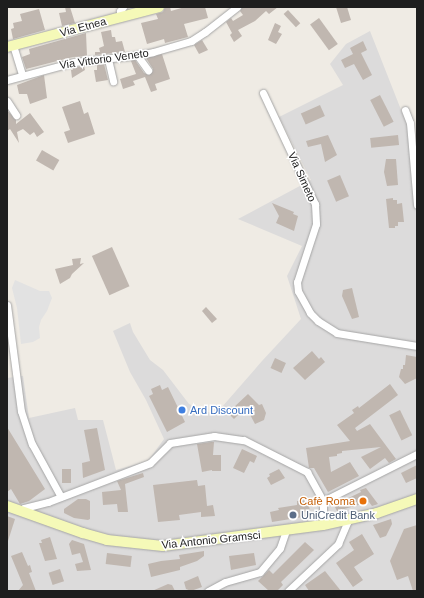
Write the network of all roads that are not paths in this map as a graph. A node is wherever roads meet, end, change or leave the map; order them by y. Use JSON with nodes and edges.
{"nodes":[{"id":1,"x":158,"y":7,"type":"edge"},
{"id":2,"x":237,"y":7,"type":"edge"},
{"id":3,"x":122,"y":12,"type":"edge"},
{"id":4,"x":10,"y":46,"type":"edge"},
{"id":5,"x":137,"y":55,"type":"junction"},
{"id":6,"x":108,"y":58,"type":"junction"},
{"id":7,"x":148,"y":70,"type":"dead end"},
{"id":8,"x":22,"y":74,"type":"junction"},
{"id":9,"x":7,"y":80,"type":"edge"},
{"id":10,"x":113,"y":80,"type":"dead end"},
{"id":11,"x":263,"y":93,"type":"dead end"},
{"id":12,"x":7,"y":101,"type":"edge"},
{"id":13,"x":405,"y":110,"type":"dead end"},
{"id":14,"x":16,"y":115,"type":"dead end"},
{"id":15,"x":417,"y":205,"type":"edge"},
{"id":16,"x":7,"y":305,"type":"edge"},
{"id":17,"x":417,"y":346,"type":"edge"},
{"id":18,"x":417,"y":454,"type":"edge"},
{"id":19,"x":61,"y":496,"type":"junction"},
{"id":20,"x":417,"y":499,"type":"edge"},
{"id":21,"x":323,"y":501,"type":"junction"},
{"id":22,"x":7,"y":506,"type":"edge"},
{"id":23,"x":22,"y":511,"type":"junction"},
{"id":24,"x":348,"y":520,"type":"junction"},
{"id":25,"x":323,"y":525,"type":"junction"},
{"id":26,"x":286,"y":531,"type":"junction"},
{"id":27,"x":208,"y":591,"type":"edge"},
{"id":28,"x":288,"y":591,"type":"edge"}],
"edges":[{"from":1,"to":3,"type":"main road","name":"Via Etnea"},
{"from":2,"to":5,"type":"street","name":"Via Vittorio Veneto"},
{"from":3,"to":4,"type":"main road","name":"Via Etnea"},
{"from":4,"to":8,"type":"street"},
{"from":5,"to":6,"type":"street","name":"Via Vittorio Veneto"},
{"from":5,"to":7,"type":"street"},
{"from":6,"to":8,"type":"street","name":"Via Vittorio Veneto"},
{"from":6,"to":10,"type":"street"},
{"from":8,"to":9,"type":"street","name":"Via Vittorio Veneto"},
{"from":11,"to":17,"type":"street","name":"Via Simeto"},
{"from":12,"to":14,"type":"street"},
{"from":13,"to":15,"type":"street"},
{"from":16,"to":19,"type":"street"},
{"from":18,"to":21,"type":"street"},
{"from":19,"to":21,"type":"street"},
{"from":19,"to":23,"type":"street"},
{"from":20,"to":24,"type":"main road","name":"Via Antonio Gramsci"},
{"from":21,"to":25,"type":"street"},
{"from":22,"to":23,"type":"main road","name":"Via Antonio Gramsci"},
{"from":23,"to":26,"type":"main road","name":"Via Antonio Gramsci"},
{"from":24,"to":25,"type":"main road","name":"Via Antonio Gramsci"},
{"from":24,"to":28,"type":"street"},
{"from":25,"to":26,"type":"main road","name":"Via Antonio Gramsci"},
{"from":26,"to":27,"type":"street"}]}
